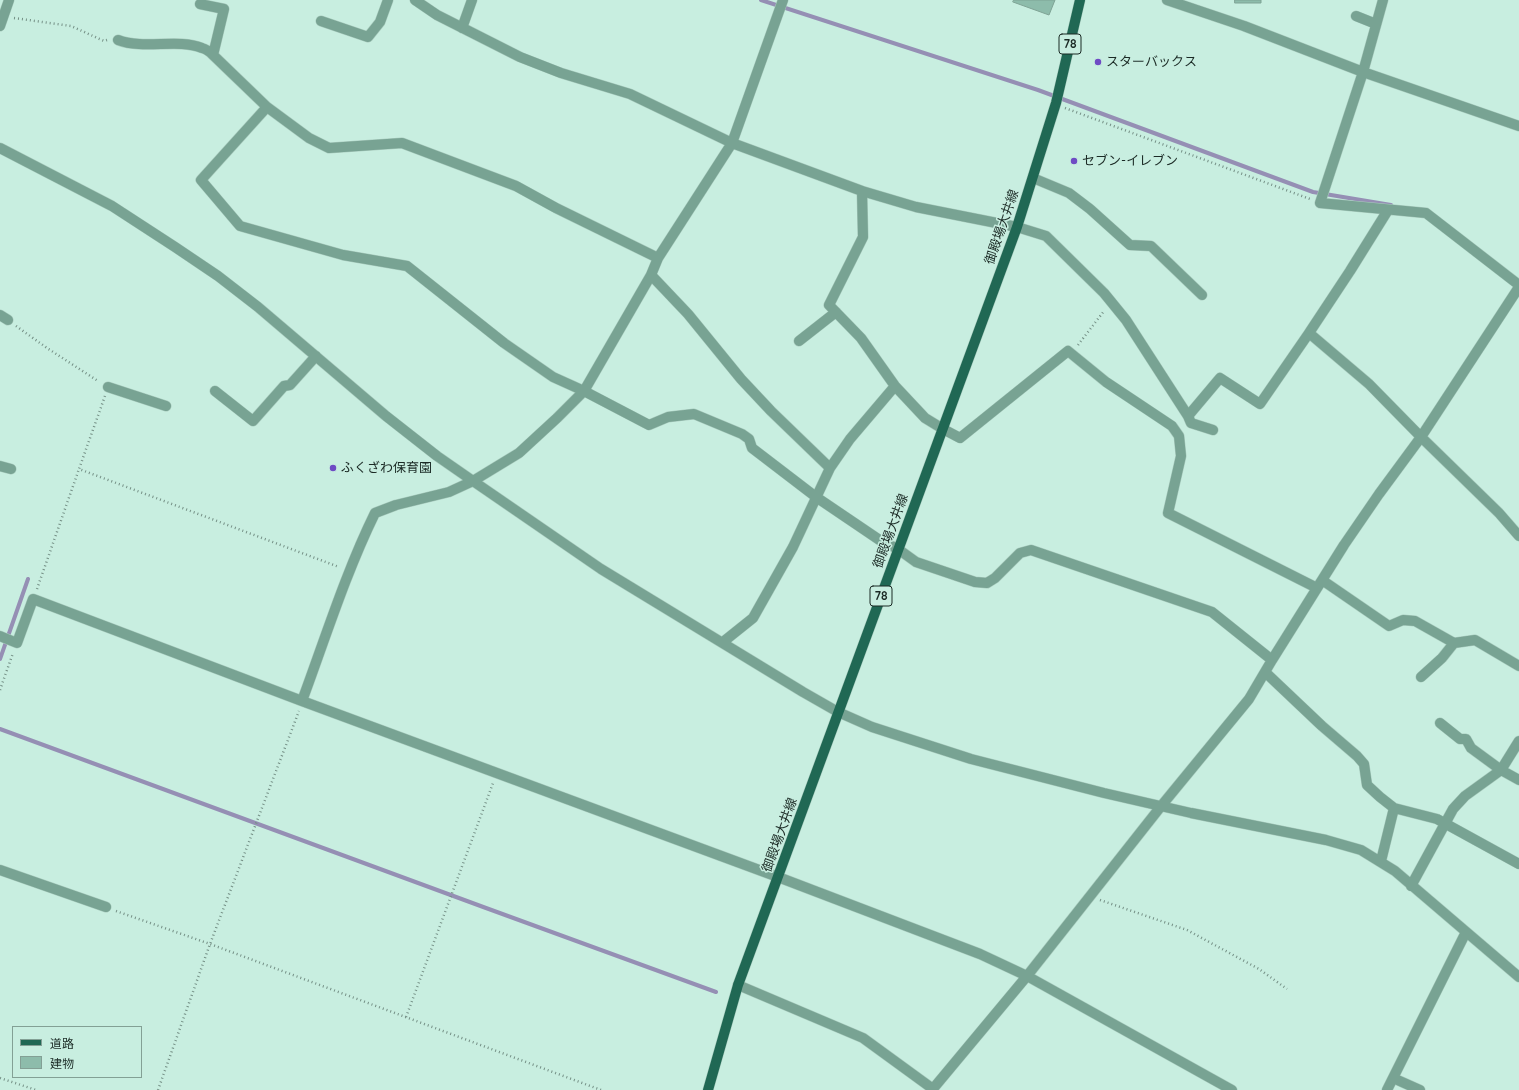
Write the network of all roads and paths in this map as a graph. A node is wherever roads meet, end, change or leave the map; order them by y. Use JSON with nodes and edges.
{"nodes":[{"id":1,"x":9,"y":0,"type":"edge"},
{"id":2,"x":388,"y":0,"type":"edge"},
{"id":3,"x":415,"y":0,"type":"edge"},
{"id":4,"x":472,"y":0,"type":"edge"},
{"id":5,"x":783,"y":0,"type":"edge"},
{"id":6,"x":1080,"y":0,"type":"edge"},
{"id":7,"x":1167,"y":0,"type":"edge"},
{"id":8,"x":1383,"y":0,"type":"edge"},
{"id":9,"x":200,"y":4,"type":"dead end"},
{"id":10,"x":4,"y":16,"type":"junction"},
{"id":11,"x":1356,"y":16,"type":"dead end"},
{"id":12,"x":321,"y":21,"type":"dead end"},
{"id":13,"x":1376,"y":24,"type":"junction"},
{"id":14,"x":0,"y":26,"type":"edge"},
{"id":15,"x":462,"y":28,"type":"junction"},
{"id":16,"x":118,"y":40,"type":"joint"},
{"id":17,"x":213,"y":55,"type":"junction"},
{"id":18,"x":1364,"y":72,"type":"junction"},
{"id":19,"x":1056,"y":103,"type":"junction"},
{"id":20,"x":267,"y":107,"type":"junction"},
{"id":21,"x":1519,"y":126,"type":"edge"},
{"id":22,"x":732,"y":142,"type":"junction"},
{"id":23,"x":0,"y":148,"type":"edge"},
{"id":24,"x":1033,"y":178,"type":"junction"},
{"id":25,"x":862,"y":191,"type":"junction"},
{"id":26,"x":1320,"y":203,"type":"junction"},
{"id":27,"x":1388,"y":210,"type":"junction"},
{"id":28,"x":1017,"y":227,"type":"junction"},
{"id":29,"x":658,"y":258,"type":"junction"},
{"id":30,"x":651,"y":275,"type":"junction"},
{"id":31,"x":1519,"y":286,"type":"edge"},
{"id":32,"x":1202,"y":295,"type":"dead end"},
{"id":33,"x":1111,"y":302,"type":"junction"},
{"id":34,"x":836,"y":312,"type":"junction"},
{"id":35,"x":4,"y":317,"type":"edge"},
{"id":36,"x":1309,"y":333,"type":"junction"},
{"id":37,"x":799,"y":341,"type":"dead end"},
{"id":38,"x":1072,"y":354,"type":"junction"},
{"id":39,"x":316,"y":356,"type":"junction"},
{"id":40,"x":895,"y":386,"type":"junction"},
{"id":41,"x":108,"y":387,"type":"junction"},
{"id":42,"x":215,"y":391,"type":"dead end"},
{"id":43,"x":584,"y":391,"type":"junction"},
{"id":44,"x":166,"y":406,"type":"dead end"},
{"id":45,"x":1190,"y":419,"type":"junction"},
{"id":46,"x":943,"y":429,"type":"junction"},
{"id":47,"x":1214,"y":430,"type":"dead end"},
{"id":48,"x":1179,"y":436,"type":"junction"},
{"id":49,"x":1421,"y":437,"type":"junction"},
{"id":50,"x":0,"y":466,"type":"edge"},
{"id":51,"x":830,"y":468,"type":"junction"},
{"id":52,"x":11,"y":469,"type":"dead end"},
{"id":53,"x":79,"y":469,"type":"junction"},
{"id":54,"x":473,"y":482,"type":"junction"},
{"id":55,"x":816,"y":497,"type":"junction"},
{"id":56,"x":1519,"y":536,"type":"edge"},
{"id":57,"x":898,"y":549,"type":"junction"},
{"id":58,"x":350,"y":571,"type":"junction"},
{"id":59,"x":1320,"y":584,"type":"junction"},
{"id":60,"x":33,"y":599,"type":"junction"},
{"id":61,"x":0,"y":636,"type":"edge"},
{"id":62,"x":723,"y":642,"type":"junction"},
{"id":63,"x":17,"y":643,"type":"junction"},
{"id":64,"x":1454,"y":643,"type":"junction"},
{"id":65,"x":1272,"y":660,"type":"junction"},
{"id":66,"x":1519,"y":666,"type":"edge"},
{"id":67,"x":1265,"y":672,"type":"junction"},
{"id":68,"x":1421,"y":677,"type":"dead end"},
{"id":69,"x":0,"y":690,"type":"edge"},
{"id":70,"x":302,"y":702,"type":"junction"},
{"id":71,"x":838,"y":712,"type":"junction"},
{"id":72,"x":1440,"y":723,"type":"dead end"},
{"id":73,"x":1519,"y":741,"type":"edge"},
{"id":74,"x":1501,"y":770,"type":"junction"},
{"id":75,"x":496,"y":773,"type":"junction"},
{"id":76,"x":1519,"y":780,"type":"edge"},
{"id":77,"x":1162,"y":805,"type":"junction"},
{"id":78,"x":1394,"y":808,"type":"junction"},
{"id":79,"x":1446,"y":823,"type":"junction"},
{"id":80,"x":1381,"y":862,"type":"junction"},
{"id":81,"x":1519,"y":864,"type":"edge"},
{"id":82,"x":0,"y":870,"type":"edge"},
{"id":83,"x":778,"y":877,"type":"junction"},
{"id":84,"x":1411,"y":886,"type":"junction"},
{"id":85,"x":1090,"y":897,"type":"junction"},
{"id":86,"x":106,"y":907,"type":"joint"},
{"id":87,"x":1466,"y":932,"type":"junction"},
{"id":88,"x":210,"y":944,"type":"junction"},
{"id":89,"x":1027,"y":976,"type":"junction"},
{"id":90,"x":1519,"y":977,"type":"edge"},
{"id":91,"x":738,"y":985,"type":"junction"},
{"id":92,"x":1287,"y":989,"type":"dead end"},
{"id":93,"x":406,"y":1017,"type":"junction"},
{"id":94,"x":0,"y":1078,"type":"edge"},
{"id":95,"x":1393,"y":1078,"type":"junction"},
{"id":96,"x":933,"y":1089,"type":"edge"},
{"id":97,"x":36,"y":1090,"type":"edge"},
{"id":98,"x":158,"y":1090,"type":"edge"},
{"id":99,"x":601,"y":1090,"type":"edge"},
{"id":100,"x":708,"y":1090,"type":"edge"},
{"id":101,"x":1232,"y":1090,"type":"edge"},
{"id":102,"x":1386,"y":1090,"type":"edge"},
{"id":103,"x":1420,"y":1090,"type":"edge"}],
"edges":[{"from":1,"to":10,"type":"street"},
{"from":2,"to":12,"type":"street"},
{"from":3,"to":15,"type":"street"},
{"from":4,"to":15,"type":"street"},
{"from":5,"to":22,"type":"street"},
{"from":6,"to":19,"type":"main road","name":"御殿場大井線","number":"78"},
{"from":7,"to":18,"type":"street"},
{"from":8,"to":13,"type":"street"},
{"from":9,"to":17,"type":"street"},
{"from":10,"to":14,"type":"street"},
{"from":10,"to":16,"type":"path"},
{"from":11,"to":13,"type":"street"},
{"from":13,"to":18,"type":"street"},
{"from":15,"to":22,"type":"street"},
{"from":16,"to":17,"type":"street"},
{"from":17,"to":20,"type":"street"},
{"from":18,"to":21,"type":"street"},
{"from":18,"to":26,"type":"street"},
{"from":19,"to":24,"type":"main road","name":"御殿場大井線","number":"78"},
{"from":19,"to":26,"type":"path"},
{"from":20,"to":29,"type":"street"},
{"from":20,"to":43,"type":"street"},
{"from":22,"to":25,"type":"street"},
{"from":22,"to":29,"type":"street"},
{"from":23,"to":39,"type":"street"},
{"from":24,"to":28,"type":"main road","name":"御殿場大井線","number":"78"},
{"from":24,"to":32,"type":"street"},
{"from":25,"to":28,"type":"street"},
{"from":25,"to":34,"type":"street"},
{"from":26,"to":27,"type":"street"},
{"from":27,"to":31,"type":"street"},
{"from":27,"to":36,"type":"street"},
{"from":28,"to":33,"type":"street"},
{"from":28,"to":46,"type":"main road","name":"御殿場大井線","number":"78"},
{"from":29,"to":30,"type":"street"},
{"from":30,"to":43,"type":"street"},
{"from":30,"to":51,"type":"street"},
{"from":31,"to":49,"type":"street"},
{"from":33,"to":38,"type":"path"},
{"from":33,"to":45,"type":"street"},
{"from":34,"to":37,"type":"street"},
{"from":34,"to":40,"type":"street"},
{"from":35,"to":41,"type":"path"},
{"from":36,"to":45,"type":"street"},
{"from":36,"to":49,"type":"street"},
{"from":38,"to":46,"type":"street"},
{"from":38,"to":48,"type":"street"},
{"from":39,"to":42,"type":"street"},
{"from":39,"to":54,"type":"street"},
{"from":40,"to":46,"type":"street"},
{"from":40,"to":51,"type":"street"},
{"from":41,"to":44,"type":"street"},
{"from":41,"to":53,"type":"path"},
{"from":43,"to":54,"type":"street"},
{"from":43,"to":55,"type":"street"},
{"from":45,"to":47,"type":"street"},
{"from":45,"to":48,"type":"street"},
{"from":46,"to":57,"type":"main road","name":"御殿場大井線","number":"78"},
{"from":48,"to":59,"type":"street"},
{"from":49,"to":56,"type":"street"},
{"from":49,"to":59,"type":"street"},
{"from":50,"to":52,"type":"street"},
{"from":51,"to":55,"type":"street"},
{"from":53,"to":58,"type":"path"},
{"from":53,"to":60,"type":"path"},
{"from":54,"to":58,"type":"street"},
{"from":54,"to":62,"type":"street"},
{"from":55,"to":57,"type":"street"},
{"from":55,"to":62,"type":"street"},
{"from":57,"to":65,"type":"street"},
{"from":57,"to":71,"type":"main road","name":"御殿場大井線","number":"78"},
{"from":58,"to":70,"type":"street"},
{"from":59,"to":64,"type":"street"},
{"from":59,"to":65,"type":"street"},
{"from":60,"to":63,"type":"street"},
{"from":60,"to":70,"type":"street"},
{"from":61,"to":63,"type":"street"},
{"from":62,"to":71,"type":"street"},
{"from":63,"to":69,"type":"path"},
{"from":64,"to":66,"type":"street"},
{"from":64,"to":68,"type":"street"},
{"from":65,"to":67,"type":"street"},
{"from":67,"to":77,"type":"street"},
{"from":67,"to":78,"type":"street"},
{"from":70,"to":75,"type":"street"},
{"from":70,"to":88,"type":"path"},
{"from":71,"to":77,"type":"street"},
{"from":71,"to":83,"type":"main road","name":"御殿場大井線","number":"78"},
{"from":72,"to":74,"type":"street"},
{"from":73,"to":74,"type":"street"},
{"from":74,"to":76,"type":"street"},
{"from":74,"to":79,"type":"street"},
{"from":75,"to":83,"type":"street"},
{"from":75,"to":93,"type":"path"},
{"from":77,"to":80,"type":"street"},
{"from":77,"to":85,"type":"street"},
{"from":78,"to":79,"type":"street"},
{"from":78,"to":80,"type":"street"},
{"from":79,"to":81,"type":"street"},
{"from":79,"to":84,"type":"street"},
{"from":80,"to":84,"type":"street"},
{"from":82,"to":86,"type":"street"},
{"from":83,"to":89,"type":"street"},
{"from":83,"to":91,"type":"main road","name":"御殿場大井線","number":"78"},
{"from":84,"to":87,"type":"street"},
{"from":85,"to":89,"type":"street"},
{"from":85,"to":92,"type":"path"},
{"from":86,"to":88,"type":"path"},
{"from":87,"to":90,"type":"street"},
{"from":87,"to":95,"type":"street"},
{"from":88,"to":93,"type":"path"},
{"from":88,"to":98,"type":"path"},
{"from":89,"to":96,"type":"street"},
{"from":89,"to":101,"type":"street"},
{"from":91,"to":96,"type":"street"},
{"from":91,"to":100,"type":"main road","name":"御殿場大井線","number":"78"},
{"from":93,"to":99,"type":"path"},
{"from":94,"to":97,"type":"path"},
{"from":95,"to":102,"type":"street"},
{"from":95,"to":103,"type":"street"}]}
